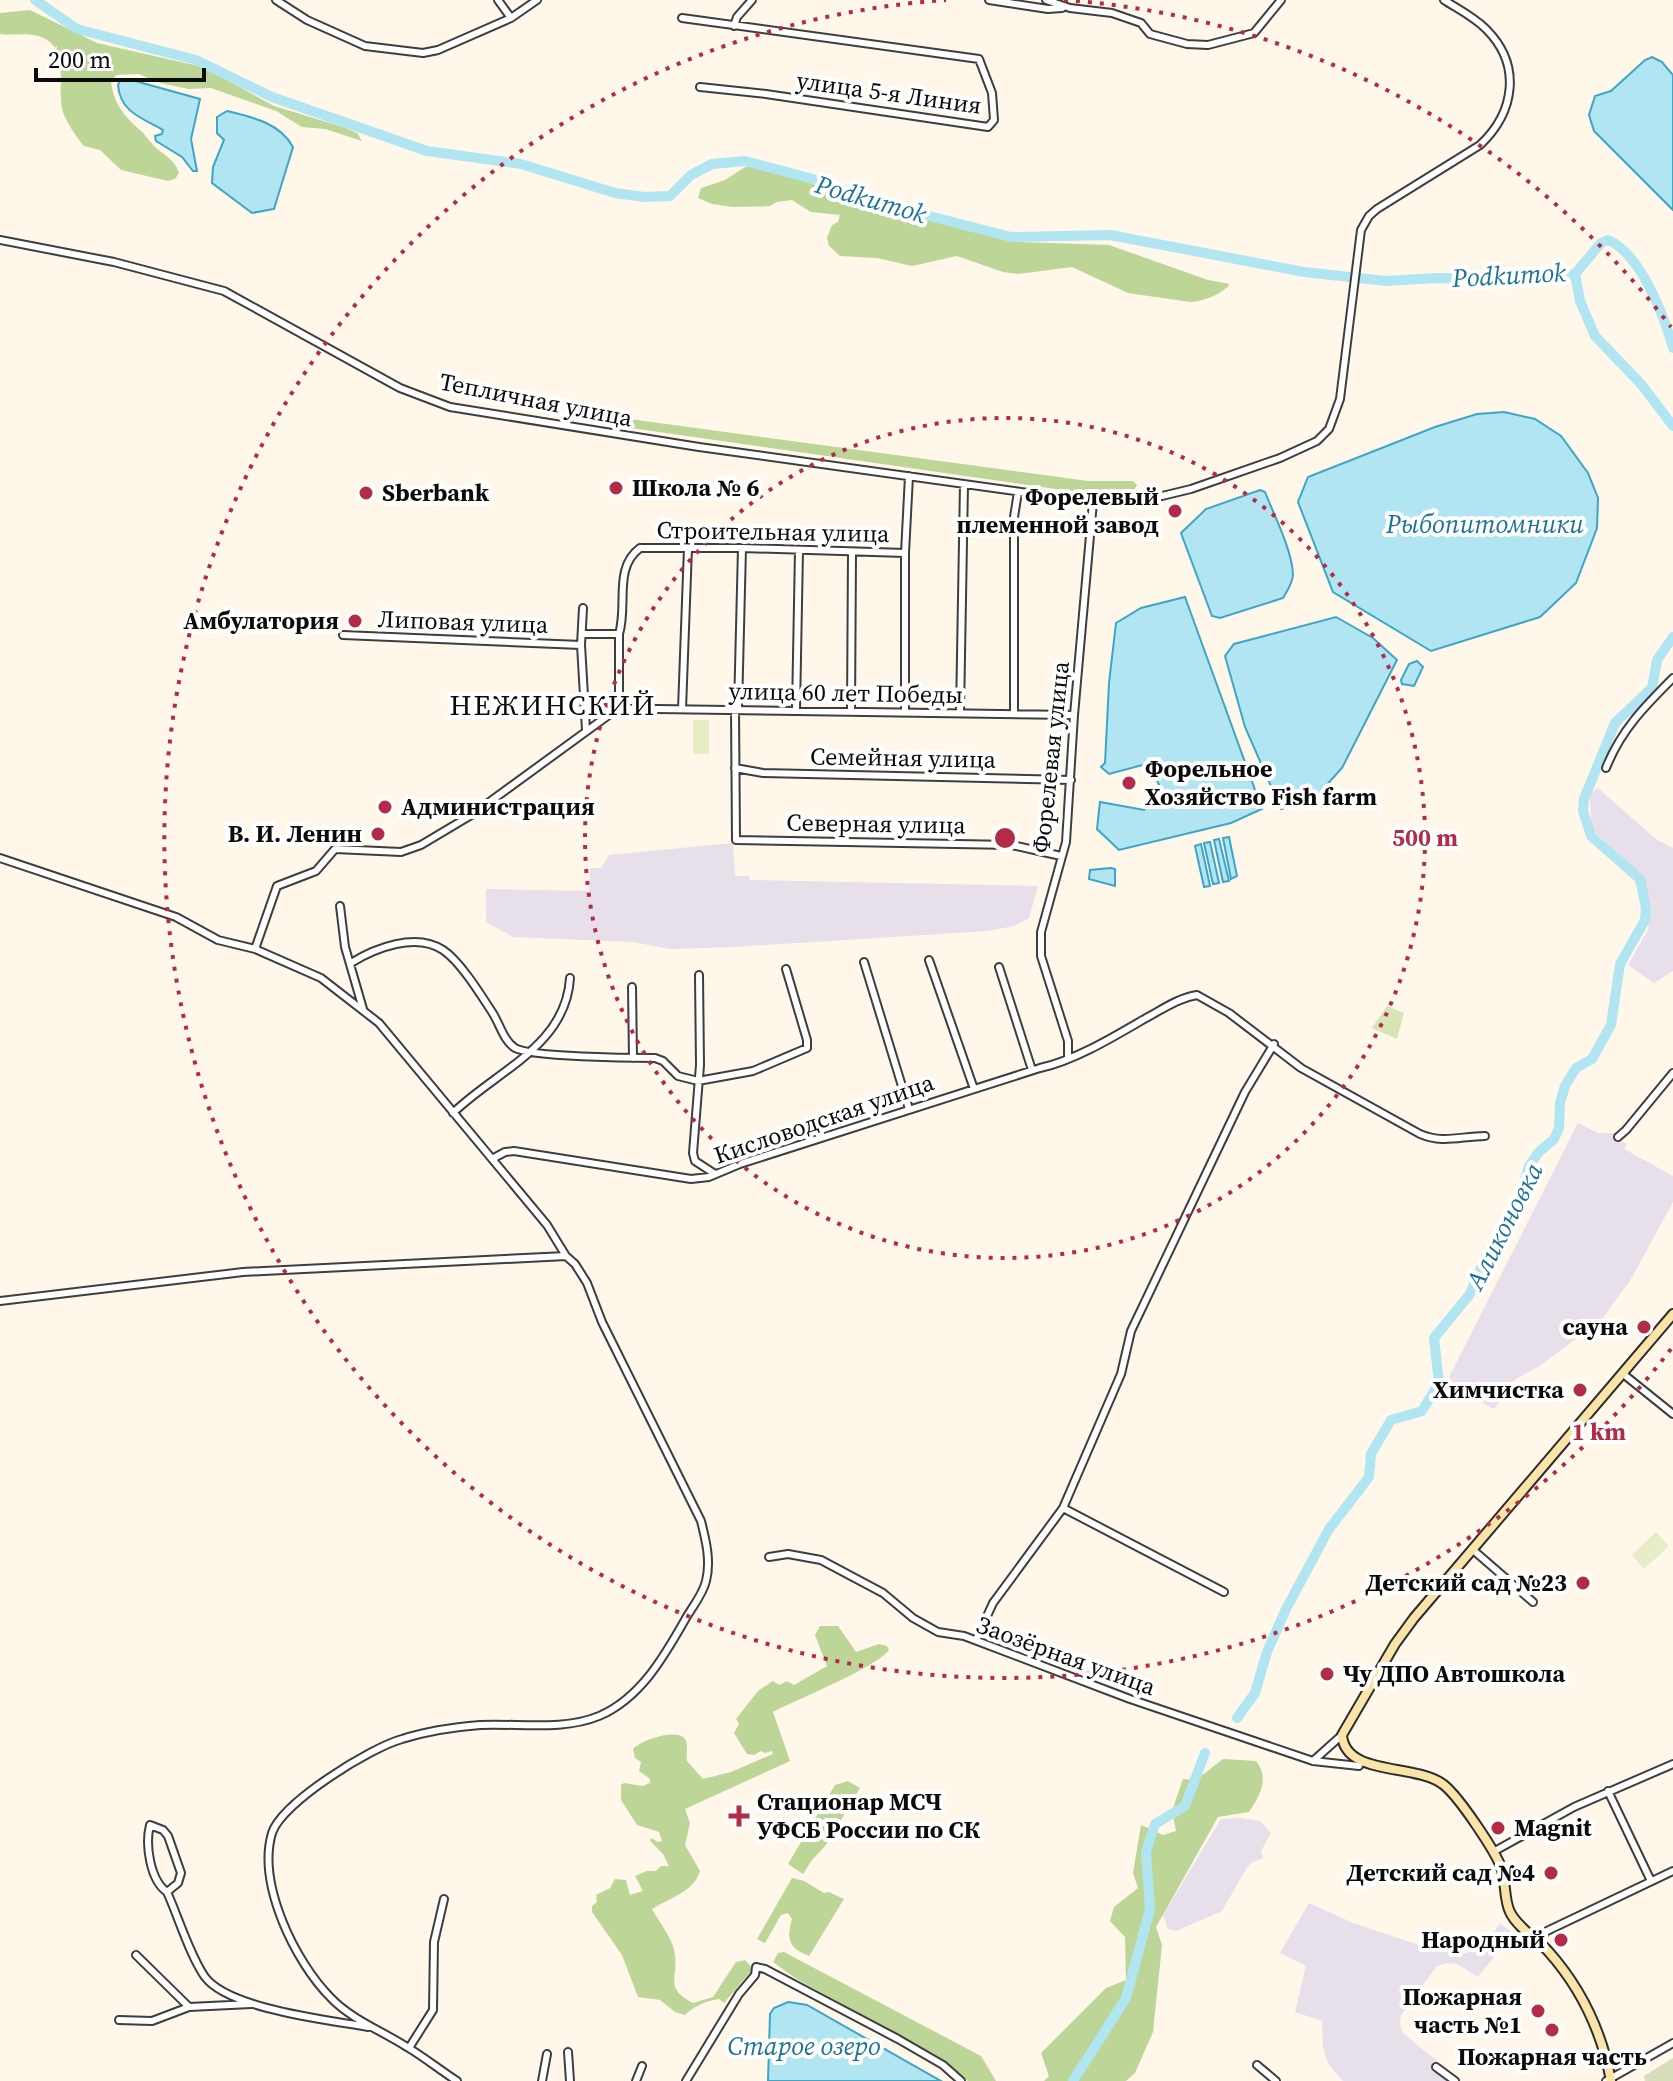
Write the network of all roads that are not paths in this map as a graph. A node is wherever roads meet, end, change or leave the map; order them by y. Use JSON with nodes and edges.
{"nodes":[{"id":1,"x":276,"y":0,"type":"edge"},
{"id":2,"x":498,"y":0,"type":"edge"},
{"id":3,"x":537,"y":0,"type":"edge"},
{"id":4,"x":752,"y":0,"type":"edge"},
{"id":5,"x":989,"y":0,"type":"edge"},
{"id":6,"x":1281,"y":0,"type":"edge"},
{"id":7,"x":1444,"y":0,"type":"edge"},
{"id":8,"x":1050,"y":1,"type":"edge"},
{"id":9,"x":1070,"y":8,"type":"junction"},
{"id":10,"x":511,"y":18,"type":"junction"},
{"id":11,"x":682,"y":18,"type":"dead end"},
{"id":12,"x":734,"y":26,"type":"junction"},
{"id":13,"x":700,"y":87,"type":"dead end"},
{"id":14,"x":0,"y":240,"type":"edge"},
{"id":15,"x":909,"y":476,"type":"junction"},
{"id":16,"x":964,"y":484,"type":"junction"},
{"id":17,"x":1018,"y":492,"type":"junction"},
{"id":18,"x":1093,"y":502,"type":"junction"},
{"id":19,"x":688,"y":548,"type":"junction"},
{"id":20,"x":742,"y":548,"type":"junction"},
{"id":21,"x":799,"y":550,"type":"junction"},
{"id":22,"x":852,"y":552,"type":"junction"},
{"id":23,"x":905,"y":553,"type":"junction"},
{"id":24,"x":583,"y":608,"type":"dead end"},
{"id":25,"x":582,"y":634,"type":"junction"},
{"id":26,"x":619,"y":634,"type":"junction"},
{"id":27,"x":343,"y":635,"type":"dead end"},
{"id":28,"x":581,"y":645,"type":"junction"},
{"id":29,"x":1673,"y":678,"type":"edge"},
{"id":30,"x":586,"y":708,"type":"junction"},
{"id":31,"x":618,"y":709,"type":"junction"},
{"id":32,"x":682,"y":709,"type":"junction"},
{"id":33,"x":736,"y":709,"type":"junction"},
{"id":34,"x":796,"y":710,"type":"junction"},
{"id":35,"x":851,"y":711,"type":"junction"},
{"id":36,"x":905,"y":712,"type":"junction"},
{"id":37,"x":960,"y":713,"type":"junction"},
{"id":38,"x":1014,"y":714,"type":"junction"},
{"id":39,"x":1074,"y":715,"type":"junction"},
{"id":40,"x":586,"y":730,"type":"junction"},
{"id":41,"x":735,"y":768,"type":"junction"},
{"id":42,"x":1606,"y":768,"type":"dead end"},
{"id":43,"x":1071,"y":780,"type":"junction"},
{"id":44,"x":1061,"y":856,"type":"junction"},
{"id":45,"x":0,"y":858,"type":"edge"},
{"id":46,"x":340,"y":906,"type":"dead end"},
{"id":47,"x":255,"y":949,"type":"junction"},
{"id":48,"x":929,"y":960,"type":"dead end"},
{"id":49,"x":864,"y":962,"type":"dead end"},
{"id":50,"x":351,"y":963,"type":"junction"},
{"id":51,"x":999,"y":967,"type":"dead end"},
{"id":52,"x":786,"y":969,"type":"dead end"},
{"id":53,"x":699,"y":975,"type":"dead end"},
{"id":54,"x":570,"y":978,"type":"dead end"},
{"id":55,"x":632,"y":987,"type":"dead end"},
{"id":56,"x":363,"y":1009,"type":"junction"},
{"id":57,"x":1274,"y":1044,"type":"junction"},
{"id":58,"x":530,"y":1052,"type":"junction"},
{"id":59,"x":1068,"y":1057,"type":"junction"},
{"id":60,"x":633,"y":1058,"type":"junction"},
{"id":61,"x":1032,"y":1070,"type":"junction"},
{"id":62,"x":1673,"y":1073,"type":"edge"},
{"id":63,"x":698,"y":1081,"type":"junction"},
{"id":64,"x":974,"y":1089,"type":"junction"},
{"id":65,"x":909,"y":1109,"type":"junction"},
{"id":66,"x":453,"y":1113,"type":"junction"},
{"id":67,"x":1485,"y":1136,"type":"dead end"},
{"id":68,"x":1618,"y":1137,"type":"dead end"},
{"id":69,"x":492,"y":1159,"type":"junction"},
{"id":70,"x":715,"y":1174,"type":"junction"},
{"id":71,"x":566,"y":1256,"type":"junction"},
{"id":72,"x":0,"y":1301,"type":"edge"},
{"id":73,"x":1673,"y":1314,"type":"edge"},
{"id":74,"x":1622,"y":1373,"type":"junction"},
{"id":75,"x":1673,"y":1414,"type":"edge"},
{"id":76,"x":1063,"y":1508,"type":"junction"},
{"id":77,"x":1472,"y":1549,"type":"junction"},
{"id":78,"x":769,"y":1557,"type":"dead end"},
{"id":79,"x":1224,"y":1592,"type":"dead end"},
{"id":80,"x":1533,"y":1602,"type":"dead end"},
{"id":81,"x":976,"y":1640,"type":"junction"},
{"id":82,"x":1342,"y":1735,"type":"junction"},
{"id":83,"x":1313,"y":1761,"type":"junction"},
{"id":84,"x":1361,"y":1761,"type":"junction"},
{"id":85,"x":1673,"y":1764,"type":"edge"},
{"id":86,"x":1608,"y":1791,"type":"junction"},
{"id":87,"x":1493,"y":1852,"type":"junction"},
{"id":88,"x":1673,"y":1871,"type":"edge"},
{"id":89,"x":1651,"y":1881,"type":"junction"},
{"id":90,"x":167,"y":1892,"type":"junction"},
{"id":91,"x":444,"y":1899,"type":"dead end"},
{"id":92,"x":1538,"y":1940,"type":"junction"},
{"id":93,"x":136,"y":1955,"type":"dead end"},
{"id":94,"x":255,"y":2004,"type":"junction"},
{"id":95,"x":189,"y":2007,"type":"junction"},
{"id":96,"x":119,"y":2020,"type":"dead end"},
{"id":97,"x":376,"y":2028,"type":"junction"},
{"id":98,"x":1673,"y":2043,"type":"edge"},
{"id":99,"x":409,"y":2048,"type":"junction"},
{"id":100,"x":568,"y":2052,"type":"dead end"},
{"id":101,"x":547,"y":2054,"type":"dead end"},
{"id":102,"x":1257,"y":2065,"type":"dead end"},
{"id":103,"x":642,"y":2066,"type":"dead end"},
{"id":104,"x":1436,"y":2067,"type":"dead end"},
{"id":105,"x":444,"y":2072,"type":"junction"},
{"id":106,"x":1609,"y":2080,"type":"edge"},
{"id":107,"x":438,"y":2081,"type":"edge"},
{"id":108,"x":457,"y":2081,"type":"edge"},
{"id":109,"x":542,"y":2081,"type":"edge"},
{"id":110,"x":570,"y":2081,"type":"edge"},
{"id":111,"x":636,"y":2081,"type":"edge"},
{"id":112,"x":686,"y":2081,"type":"edge"},
{"id":113,"x":961,"y":2081,"type":"edge"},
{"id":114,"x":1276,"y":2081,"type":"edge"},
{"id":115,"x":1455,"y":2081,"type":"edge"}],
"edges":[{"from":1,"to":10,"type":"street"},
{"from":2,"to":10,"type":"street"},
{"from":3,"to":10,"type":"street"},
{"from":4,"to":12,"type":"street"},
{"from":5,"to":9,"type":"street"},
{"from":6,"to":9,"type":"street"},
{"from":7,"to":18,"type":"street","name":"Тепличная улица"},
{"from":8,"to":9,"type":"street"},
{"from":11,"to":12,"type":"street","name":"улица 5-я Линия"},
{"from":12,"to":13,"type":"street","name":"улица 5-я Линия"},
{"from":14,"to":15,"type":"street","name":"Тепличная улица"},
{"from":15,"to":16,"type":"street","name":"Тепличная улица"},
{"from":15,"to":23,"type":"street"},
{"from":16,"to":17,"type":"street","name":"Тепличная улица"},
{"from":16,"to":37,"type":"street"},
{"from":17,"to":18,"type":"street","name":"Тепличная улица"},
{"from":17,"to":38,"type":"street"},
{"from":18,"to":39,"type":"street","name":"Форелевая улица"},
{"from":19,"to":20,"type":"street","name":"Строительная улица"},
{"from":19,"to":26,"type":"street","name":"Строительная улица"},
{"from":19,"to":32,"type":"street"},
{"from":20,"to":21,"type":"street","name":"Строительная улица"},
{"from":20,"to":33,"type":"street"},
{"from":21,"to":22,"type":"street","name":"Строительная улица"},
{"from":21,"to":34,"type":"street"},
{"from":22,"to":23,"type":"street","name":"Строительная улица"},
{"from":22,"to":35,"type":"street"},
{"from":23,"to":36,"type":"street"},
{"from":24,"to":25,"type":"street"},
{"from":25,"to":26,"type":"street"},
{"from":25,"to":28,"type":"street"},
{"from":26,"to":31,"type":"street"},
{"from":27,"to":28,"type":"street","name":"Липовая улица"},
{"from":28,"to":30,"type":"street"},
{"from":29,"to":42,"type":"street"},
{"from":30,"to":31,"type":"street","name":"улица 60 лет Победы"},
{"from":30,"to":40,"type":"street"},
{"from":31,"to":32,"type":"street","name":"улица 60 лет Победы"},
{"from":31,"to":40,"type":"street"},
{"from":32,"to":33,"type":"street","name":"улица 60 лет Победы"},
{"from":33,"to":34,"type":"street","name":"улица 60 лет Победы"},
{"from":33,"to":41,"type":"street"},
{"from":34,"to":35,"type":"street","name":"улица 60 лет Победы"},
{"from":35,"to":36,"type":"street","name":"улица 60 лет Победы"},
{"from":36,"to":37,"type":"street","name":"улица 60 лет Победы"},
{"from":37,"to":38,"type":"street","name":"улица 60 лет Победы"},
{"from":38,"to":39,"type":"street","name":"улица 60 лет Победы"},
{"from":39,"to":43,"type":"street","name":"Форелевая улица"},
{"from":40,"to":47,"type":"street"},
{"from":41,"to":43,"type":"street","name":"Семейная улица"},
{"from":41,"to":44,"type":"street","name":"Северная улица"},
{"from":43,"to":44,"type":"street","name":"Форелевая улица"},
{"from":44,"to":59,"type":"street","name":"Форелевая улица"},
{"from":45,"to":47,"type":"street"},
{"from":46,"to":50,"type":"street"},
{"from":47,"to":56,"type":"street"},
{"from":48,"to":64,"type":"street"},
{"from":49,"to":65,"type":"street"},
{"from":50,"to":56,"type":"street"},
{"from":50,"to":58,"type":"street"},
{"from":51,"to":61,"type":"street"},
{"from":52,"to":63,"type":"street"},
{"from":53,"to":63,"type":"street"},
{"from":54,"to":58,"type":"street"},
{"from":55,"to":60,"type":"street"},
{"from":56,"to":66,"type":"street"},
{"from":57,"to":59,"type":"street","name":"Кисловодская улица"},
{"from":57,"to":67,"type":"street"},
{"from":57,"to":76,"type":"street"},
{"from":58,"to":60,"type":"street"},
{"from":58,"to":66,"type":"street"},
{"from":59,"to":61,"type":"street","name":"Кисловодская улица"},
{"from":60,"to":63,"type":"street"},
{"from":61,"to":64,"type":"street","name":"Кисловодская улица"},
{"from":62,"to":68,"type":"street"},
{"from":63,"to":70,"type":"street"},
{"from":64,"to":65,"type":"street","name":"Кисловодская улица"},
{"from":65,"to":70,"type":"street","name":"Кисловодская улица"},
{"from":66,"to":69,"type":"street"},
{"from":69,"to":70,"type":"street","name":"Кисловодская улица"},
{"from":69,"to":71,"type":"street"},
{"from":71,"to":72,"type":"street"},
{"from":71,"to":97,"type":"street"},
{"from":73,"to":74,"type":"main road"},
{"from":74,"to":75,"type":"street"},
{"from":74,"to":77,"type":"main road"},
{"from":76,"to":79,"type":"street"},
{"from":76,"to":81,"type":"street"},
{"from":77,"to":80,"type":"street"},
{"from":77,"to":82,"type":"main road"},
{"from":78,"to":81,"type":"street","name":"Заозёрная улица"},
{"from":81,"to":83,"type":"street","name":"Заозёрная улица"},
{"from":82,"to":83,"type":"street"},
{"from":82,"to":84,"type":"main road"},
{"from":83,"to":84,"type":"street","name":"Заозёрная улица"},
{"from":84,"to":87,"type":"main road"},
{"from":85,"to":86,"type":"street"},
{"from":86,"to":87,"type":"street"},
{"from":86,"to":89,"type":"street"},
{"from":87,"to":92,"type":"main road"},
{"from":88,"to":89,"type":"street"},
{"from":89,"to":92,"type":"street"},
{"from":90,"to":90,"type":"street"},
{"from":90,"to":94,"type":"street"},
{"from":91,"to":99,"type":"street"},
{"from":92,"to":106,"type":"main road"},
{"from":93,"to":95,"type":"street"},
{"from":94,"to":95,"type":"street"},
{"from":94,"to":97,"type":"street"},
{"from":95,"to":96,"type":"street"},
{"from":97,"to":99,"type":"street"},
{"from":98,"to":106,"type":"street"},
{"from":99,"to":105,"type":"street"},
{"from":100,"to":110,"type":"street"},
{"from":101,"to":109,"type":"street"},
{"from":102,"to":114,"type":"street"},
{"from":103,"to":111,"type":"street"},
{"from":104,"to":115,"type":"street"},
{"from":105,"to":107,"type":"street"},
{"from":105,"to":108,"type":"street"},
{"from":112,"to":113,"type":"street"}]}
